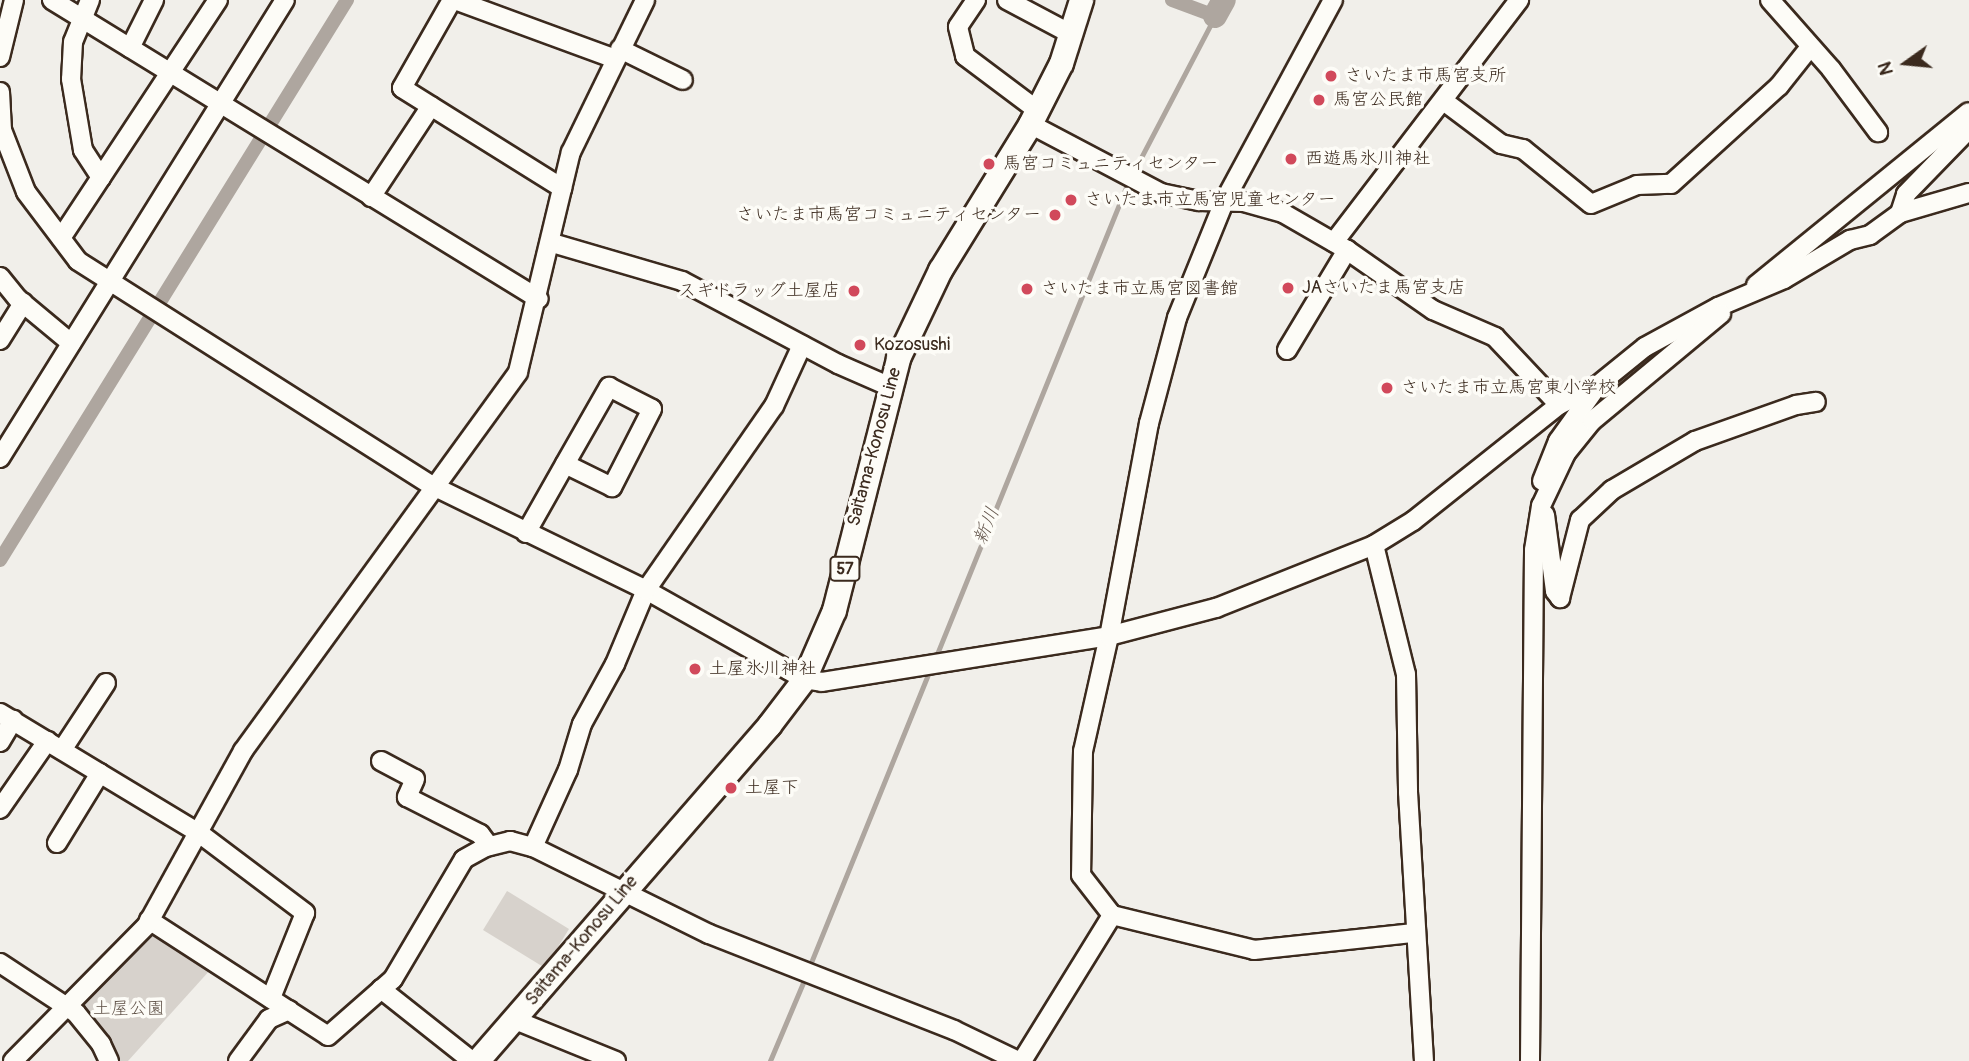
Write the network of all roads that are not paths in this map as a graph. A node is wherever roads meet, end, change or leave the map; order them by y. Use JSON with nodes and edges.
{"nodes":[{"id":1,"x":14,"y":0,"type":"edge"},
{"id":2,"x":52,"y":0,"type":"edge"},
{"id":3,"x":90,"y":0,"type":"edge"},
{"id":4,"x":154,"y":0,"type":"edge"},
{"id":5,"x":218,"y":0,"type":"edge"},
{"id":6,"x":285,"y":0,"type":"edge"},
{"id":7,"x":454,"y":0,"type":"edge"},
{"id":8,"x":645,"y":0,"type":"edge"},
{"id":9,"x":975,"y":0,"type":"edge"},
{"id":10,"x":1007,"y":0,"type":"edge"},
{"id":11,"x":1081,"y":0,"type":"edge"},
{"id":12,"x":1333,"y":0,"type":"edge"},
{"id":13,"x":1519,"y":0,"type":"edge"},
{"id":14,"x":1770,"y":0,"type":"edge"},
{"id":15,"x":82,"y":17,"type":"junction"},
{"id":16,"x":1072,"y":34,"type":"junction"},
{"id":17,"x":1810,"y":47,"type":"junction"},
{"id":18,"x":130,"y":48,"type":"junction"},
{"id":19,"x":618,"y":54,"type":"junction"},
{"id":20,"x":0,"y":57,"type":"edge"},
{"id":21,"x":172,"y":73,"type":"junction"},
{"id":22,"x":683,"y":80,"type":"dead end"},
{"id":23,"x":0,"y":92,"type":"edge"},
{"id":24,"x":1445,"y":102,"type":"junction"},
{"id":25,"x":219,"y":106,"type":"junction"},
{"id":26,"x":431,"y":106,"type":"junction"},
{"id":27,"x":1969,"y":113,"type":"edge"},
{"id":28,"x":1034,"y":117,"type":"junction"},
{"id":29,"x":1969,"y":129,"type":"edge"},
{"id":30,"x":1878,"y":132,"type":"dead end"},
{"id":31,"x":3,"y":139,"type":"edge"},
{"id":32,"x":101,"y":178,"type":"junction"},
{"id":33,"x":562,"y":188,"type":"junction"},
{"id":34,"x":1969,"y":193,"type":"edge"},
{"id":35,"x":371,"y":197,"type":"junction"},
{"id":36,"x":1224,"y":202,"type":"junction"},
{"id":37,"x":1900,"y":213,"type":"junction"},
{"id":38,"x":61,"y":238,"type":"junction"},
{"id":39,"x":552,"y":243,"type":"junction"},
{"id":40,"x":1340,"y":246,"type":"junction"},
{"id":41,"x":0,"y":277,"type":"edge"},
{"id":42,"x":112,"y":284,"type":"junction"},
{"id":43,"x":539,"y":299,"type":"junction"},
{"id":44,"x":1735,"y":302,"type":"junction"},
{"id":45,"x":23,"y":303,"type":"junction"},
{"id":46,"x":0,"y":340,"type":"edge"},
{"id":47,"x":71,"y":343,"type":"junction"},
{"id":48,"x":802,"y":345,"type":"junction"},
{"id":49,"x":1287,"y":350,"type":"dead end"},
{"id":50,"x":1598,"y":384,"type":"junction"},
{"id":51,"x":888,"y":386,"type":"junction"},
{"id":52,"x":1816,"y":402,"type":"dead end"},
{"id":53,"x":1559,"y":405,"type":"junction"},
{"id":54,"x":0,"y":458,"type":"edge"},
{"id":55,"x":565,"y":464,"type":"junction"},
{"id":56,"x":433,"y":486,"type":"junction"},
{"id":57,"x":1541,"y":506,"type":"junction"},
{"id":58,"x":526,"y":533,"type":"junction"},
{"id":59,"x":1374,"y":545,"type":"junction"},
{"id":60,"x":646,"y":590,"type":"junction"},
{"id":61,"x":1109,"y":636,"type":"junction"},
{"id":62,"x":804,"y":679,"type":"junction"},
{"id":63,"x":106,"y":683,"type":"dead end"},
{"id":64,"x":7,"y":717,"type":"edge"},
{"id":65,"x":47,"y":741,"type":"junction"},
{"id":66,"x":0,"y":742,"type":"edge"},
{"id":67,"x":62,"y":750,"type":"junction"},
{"id":68,"x":380,"y":761,"type":"dead end"},
{"id":69,"x":100,"y":773,"type":"junction"},
{"id":70,"x":0,"y":808,"type":"edge"},
{"id":71,"x":199,"y":833,"type":"junction"},
{"id":72,"x":57,"y":843,"type":"dead end"},
{"id":73,"x":489,"y":846,"type":"junction"},
{"id":74,"x":533,"y":847,"type":"junction"},
{"id":75,"x":622,"y":894,"type":"junction"},
{"id":76,"x":1112,"y":915,"type":"junction"},
{"id":77,"x":149,"y":919,"type":"junction"},
{"id":78,"x":1415,"y":933,"type":"junction"},
{"id":79,"x":0,"y":963,"type":"edge"},
{"id":80,"x":381,"y":989,"type":"junction"},
{"id":81,"x":271,"y":998,"type":"junction"},
{"id":82,"x":67,"y":1006,"type":"junction"},
{"id":83,"x":289,"y":1010,"type":"junction"},
{"id":84,"x":515,"y":1020,"type":"junction"},
{"id":85,"x":596,"y":1057,"type":"edge"},
{"id":86,"x":13,"y":1061,"type":"edge"},
{"id":87,"x":109,"y":1061,"type":"edge"},
{"id":88,"x":238,"y":1061,"type":"edge"},
{"id":89,"x":475,"y":1061,"type":"edge"},
{"id":90,"x":616,"y":1061,"type":"edge"},
{"id":91,"x":1020,"y":1061,"type":"edge"},
{"id":92,"x":1424,"y":1061,"type":"edge"},
{"id":93,"x":1530,"y":1061,"type":"edge"}],
"edges":[{"from":1,"to":20,"type":"street"},
{"from":2,"to":15,"type":"street"},
{"from":3,"to":15,"type":"street"},
{"from":4,"to":18,"type":"street"},
{"from":5,"to":21,"type":"street"},
{"from":6,"to":25,"type":"street"},
{"from":7,"to":19,"type":"street"},
{"from":7,"to":26,"type":"street"},
{"from":8,"to":19,"type":"street"},
{"from":9,"to":28,"type":"street"},
{"from":10,"to":16,"type":"street"},
{"from":11,"to":16,"type":"main road","name":"Saitama-Konosu Line","number":"57"},
{"from":12,"to":36,"type":"street"},
{"from":13,"to":24,"type":"street"},
{"from":14,"to":17,"type":"street"},
{"from":15,"to":18,"type":"street"},
{"from":15,"to":32,"type":"street"},
{"from":16,"to":28,"type":"main road","name":"Saitama-Konosu Line","number":"57"},
{"from":17,"to":24,"type":"street"},
{"from":17,"to":30,"type":"street"},
{"from":18,"to":21,"type":"street"},
{"from":19,"to":22,"type":"street"},
{"from":19,"to":33,"type":"street"},
{"from":21,"to":25,"type":"street"},
{"from":21,"to":32,"type":"street"},
{"from":23,"to":31,"type":"street"},
{"from":24,"to":40,"type":"street"},
{"from":25,"to":35,"type":"street"},
{"from":25,"to":42,"type":"street"},
{"from":26,"to":33,"type":"street"},
{"from":26,"to":35,"type":"street"},
{"from":27,"to":44,"type":"street"},
{"from":28,"to":36,"type":"street"},
{"from":28,"to":51,"type":"main road","name":"Saitama-Konosu Line","number":"57"},
{"from":29,"to":37,"type":"street"},
{"from":31,"to":38,"type":"street"},
{"from":32,"to":38,"type":"street"},
{"from":33,"to":39,"type":"street"},
{"from":34,"to":37,"type":"street"},
{"from":35,"to":43,"type":"street"},
{"from":36,"to":40,"type":"street"},
{"from":36,"to":61,"type":"street"},
{"from":37,"to":44,"type":"street"},
{"from":38,"to":42,"type":"street"},
{"from":39,"to":43,"type":"street"},
{"from":39,"to":48,"type":"street"},
{"from":40,"to":49,"type":"street"},
{"from":40,"to":53,"type":"street"},
{"from":41,"to":45,"type":"street"},
{"from":42,"to":47,"type":"street"},
{"from":42,"to":56,"type":"street"},
{"from":43,"to":56,"type":"street"},
{"from":44,"to":50,"type":"street"},
{"from":44,"to":57,"type":"street"},
{"from":45,"to":46,"type":"street"},
{"from":45,"to":47,"type":"street"},
{"from":47,"to":54,"type":"street"},
{"from":48,"to":51,"type":"street"},
{"from":48,"to":60,"type":"street"},
{"from":50,"to":53,"type":"street"},
{"from":50,"to":57,"type":"street"},
{"from":51,"to":62,"type":"main road","name":"Saitama-Konosu Line","number":"57"},
{"from":52,"to":57,"type":"street"},
{"from":53,"to":59,"type":"street"},
{"from":55,"to":55,"type":"street"},
{"from":55,"to":58,"type":"street"},
{"from":56,"to":58,"type":"street"},
{"from":56,"to":71,"type":"street"},
{"from":57,"to":93,"type":"street"},
{"from":58,"to":60,"type":"street"},
{"from":59,"to":61,"type":"street"},
{"from":59,"to":78,"type":"street"},
{"from":60,"to":62,"type":"street"},
{"from":60,"to":74,"type":"street"},
{"from":61,"to":62,"type":"street"},
{"from":61,"to":76,"type":"street"},
{"from":62,"to":75,"type":"main road","name":"Saitama-Konosu Line","number":"57"},
{"from":63,"to":67,"type":"street"},
{"from":64,"to":65,"type":"street"},
{"from":64,"to":66,"type":"street"},
{"from":65,"to":67,"type":"street"},
{"from":65,"to":70,"type":"street"},
{"from":67,"to":69,"type":"street"},
{"from":68,"to":73,"type":"street"},
{"from":69,"to":71,"type":"street"},
{"from":69,"to":72,"type":"street"},
{"from":71,"to":77,"type":"street"},
{"from":71,"to":81,"type":"street"},
{"from":73,"to":74,"type":"street"},
{"from":73,"to":80,"type":"street"},
{"from":74,"to":75,"type":"street"},
{"from":75,"to":84,"type":"main road","name":"Saitama-Konosu Line","number":"57"},
{"from":75,"to":91,"type":"street"},
{"from":76,"to":78,"type":"street"},
{"from":76,"to":91,"type":"street"},
{"from":77,"to":81,"type":"street"},
{"from":77,"to":82,"type":"street"},
{"from":78,"to":92,"type":"street"},
{"from":79,"to":82,"type":"street"},
{"from":80,"to":83,"type":"street"},
{"from":80,"to":89,"type":"street"},
{"from":81,"to":83,"type":"street"},
{"from":82,"to":86,"type":"street"},
{"from":82,"to":87,"type":"street"},
{"from":83,"to":88,"type":"street"},
{"from":84,"to":85,"type":"street"},
{"from":84,"to":89,"type":"main road","name":"Saitama-Konosu Line","number":"57"},
{"from":85,"to":90,"type":"street"}]}
